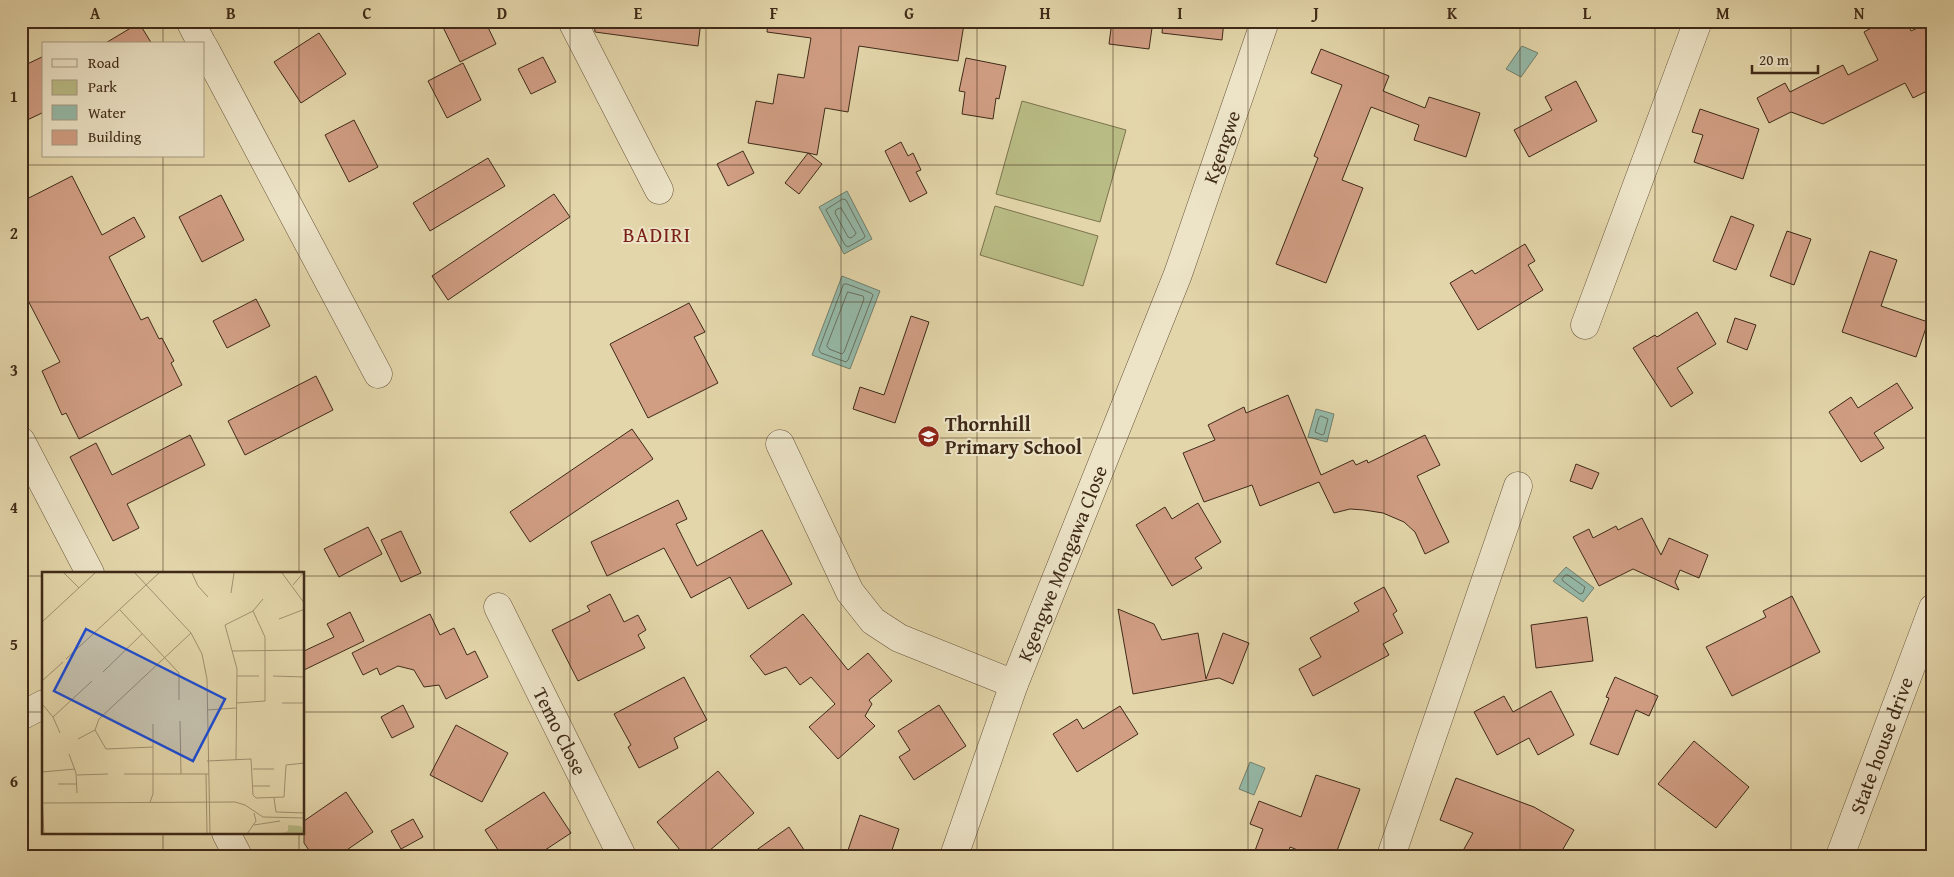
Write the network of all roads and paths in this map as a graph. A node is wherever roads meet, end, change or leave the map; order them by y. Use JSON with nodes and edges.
{"nodes":[{"id":1,"x":190,"y":21,"type":"edge"},
{"id":2,"x":572,"y":21,"type":"edge"},
{"id":3,"x":1265,"y":21,"type":"edge"},
{"id":4,"x":1698,"y":21,"type":"edge"},
{"id":5,"x":201,"y":42,"type":"edge"},
{"id":6,"x":205,"y":49,"type":"edge"},
{"id":7,"x":658,"y":190,"type":"dead end"},
{"id":8,"x":1178,"y":274,"type":"joint"},
{"id":9,"x":1585,"y":325,"type":"dead end"},
{"id":10,"x":378,"y":374,"type":"dead end"},
{"id":11,"x":21,"y":441,"type":"edge"},
{"id":12,"x":780,"y":444,"type":"dead end"},
{"id":13,"x":1518,"y":486,"type":"dead end"},
{"id":14,"x":89,"y":572,"type":"edge"},
{"id":15,"x":498,"y":607,"type":"dead end"},
{"id":16,"x":1933,"y":608,"type":"edge"},
{"id":17,"x":1014,"y":684,"type":"junction"},
{"id":18,"x":42,"y":705,"type":"edge"},
{"id":19,"x":21,"y":716,"type":"edge"},
{"id":20,"x":227,"y":834,"type":"edge"},
{"id":21,"x":238,"y":856,"type":"edge"},
{"id":22,"x":622,"y":856,"type":"edge"},
{"id":23,"x":954,"y":856,"type":"edge"},
{"id":24,"x":1391,"y":856,"type":"edge"},
{"id":25,"x":1840,"y":856,"type":"edge"}],
"edges":[{"from":1,"to":5,"type":"street"},
{"from":2,"to":7,"type":"street"},
{"from":3,"to":8,"type":"street","name":"Kgengwe"},
{"from":4,"to":9,"type":"street"},
{"from":6,"to":10,"type":"street"},
{"from":8,"to":17,"type":"street","name":"Kgengwe Mongawa Close"},
{"from":11,"to":14,"type":"street"},
{"from":12,"to":17,"type":"street"},
{"from":13,"to":24,"type":"street"},
{"from":15,"to":22,"type":"street","name":"Temo Close"},
{"from":16,"to":25,"type":"street","name":"State house drive"},
{"from":17,"to":23,"type":"street","name":"Kgengwe Mongawa Close"},
{"from":18,"to":19,"type":"street"},
{"from":20,"to":21,"type":"street"}]}
